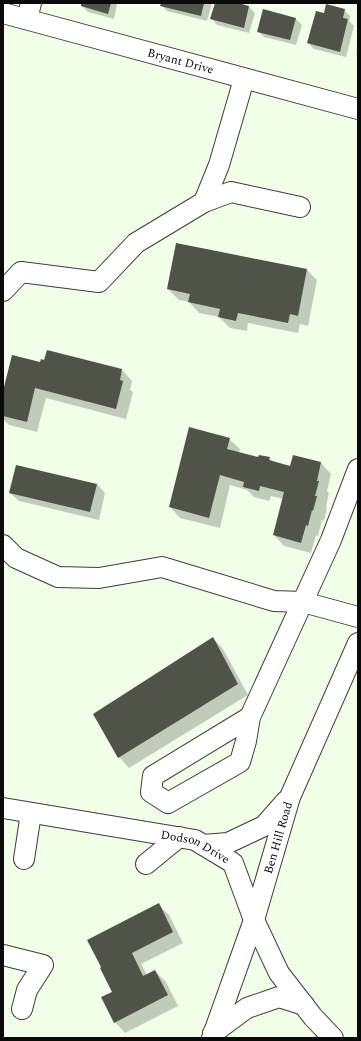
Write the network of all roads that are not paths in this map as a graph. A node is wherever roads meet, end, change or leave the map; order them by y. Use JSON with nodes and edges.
{"nodes":[{"id":1,"x":29,"y":11,"type":"edge"},
{"id":2,"x":3,"y":13,"type":"edge"},
{"id":3,"x":244,"y":79,"type":"junction"},
{"id":4,"x":358,"y":109,"type":"edge"},
{"id":5,"x":204,"y":202,"type":"junction"},
{"id":6,"x":300,"y":207,"type":"dead end"},
{"id":7,"x":3,"y":291,"type":"edge"},
{"id":8,"x":358,"y":469,"type":"edge"},
{"id":9,"x":3,"y":545,"type":"edge"},
{"id":10,"x":303,"y":602,"type":"junction"},
{"id":11,"x":358,"y":618,"type":"edge"},
{"id":12,"x":358,"y":643,"type":"edge"},
{"id":13,"x":250,"y":717,"type":"junction"},
{"id":14,"x":290,"y":796,"type":"junction"},
{"id":15,"x":3,"y":808,"type":"edge"},
{"id":16,"x":32,"y":813,"type":"junction"},
{"id":17,"x":178,"y":837,"type":"junction"},
{"id":18,"x":203,"y":845,"type":"junction"},
{"id":19,"x":24,"y":859,"type":"dead end"},
{"id":20,"x":146,"y":864,"type":"dead end"},
{"id":21,"x":254,"y":920,"type":"junction"},
{"id":22,"x":3,"y":955,"type":"edge"},
{"id":23,"x":304,"y":1005,"type":"junction"},
{"id":24,"x":22,"y":1009,"type":"dead end"},
{"id":25,"x":212,"y":1035,"type":"edge"},
{"id":26,"x":332,"y":1038,"type":"edge"}],
"edges":[{"from":1,"to":2,"type":"street","name":"Bryant Drive"},
{"from":1,"to":3,"type":"street","name":"Bryant Drive"},
{"from":3,"to":4,"type":"street","name":"Bryant Drive"},
{"from":3,"to":5,"type":"street"},
{"from":5,"to":6,"type":"street"},
{"from":5,"to":7,"type":"street"},
{"from":8,"to":10,"type":"street"},
{"from":9,"to":10,"type":"street"},
{"from":10,"to":11,"type":"street"},
{"from":10,"to":13,"type":"street"},
{"from":12,"to":14,"type":"street","name":"Ben Hill Road"},
{"from":13,"to":13,"type":"street"},
{"from":14,"to":18,"type":"street"},
{"from":14,"to":21,"type":"street","name":"Ben Hill Road"},
{"from":15,"to":16,"type":"street","name":"Dodson Drive"},
{"from":16,"to":17,"type":"street","name":"Dodson Drive"},
{"from":16,"to":19,"type":"street"},
{"from":17,"to":18,"type":"street","name":"Dodson Drive"},
{"from":17,"to":20,"type":"street"},
{"from":18,"to":21,"type":"street","name":"Dodson Drive"},
{"from":21,"to":23,"type":"street","name":"Dodson Drive"},
{"from":21,"to":25,"type":"street","name":"Ben Hill Road"},
{"from":22,"to":24,"type":"street"},
{"from":23,"to":25,"type":"street"},
{"from":23,"to":26,"type":"street","name":"Dodson Drive"}]}
